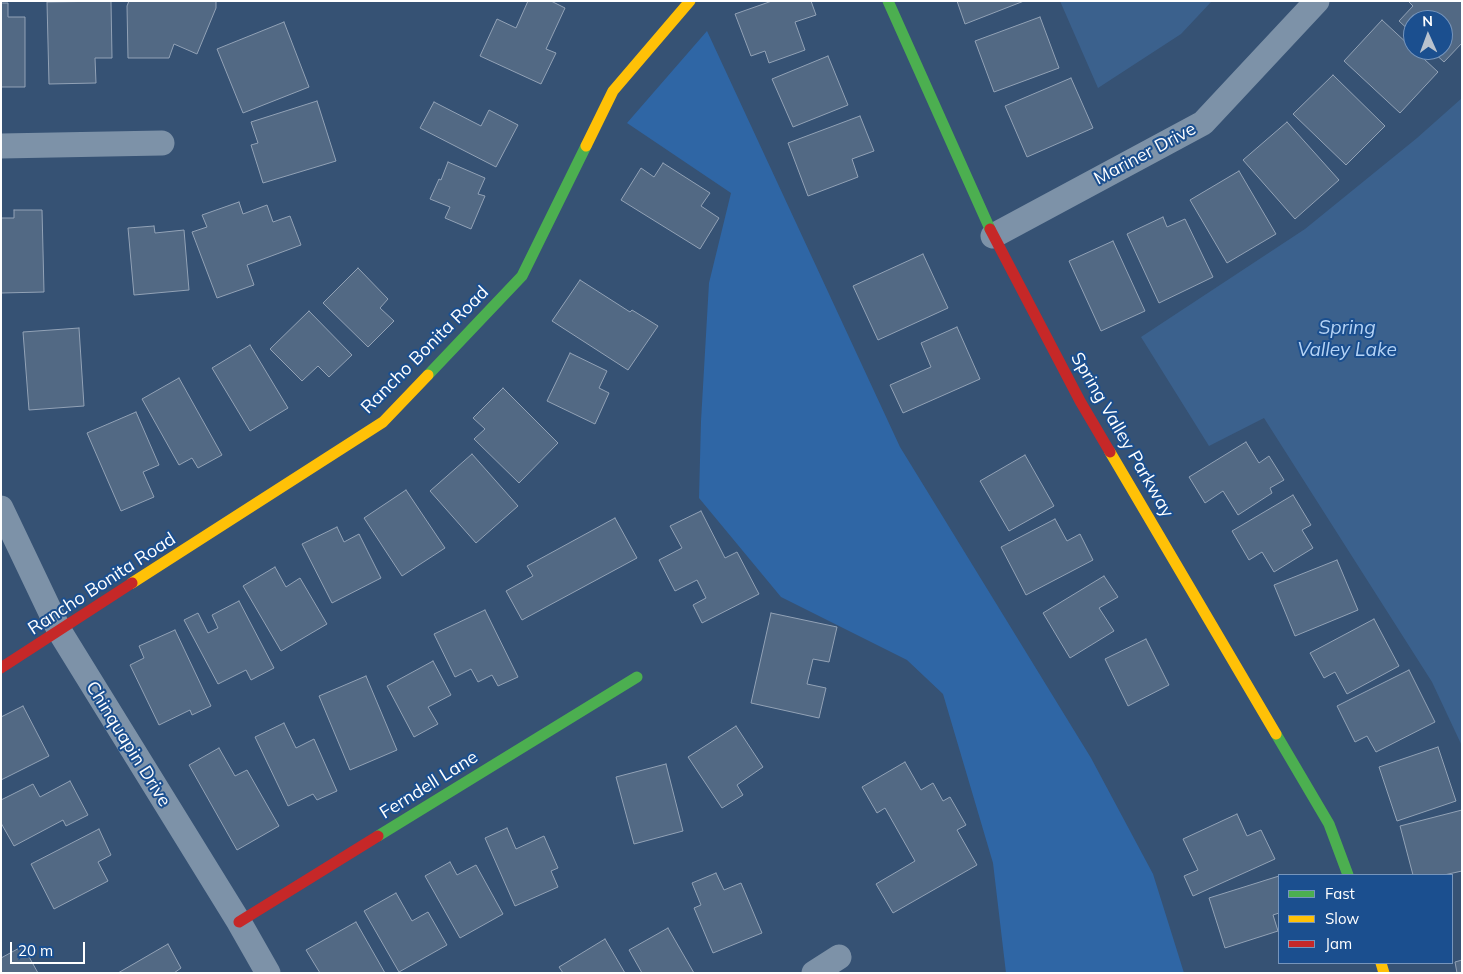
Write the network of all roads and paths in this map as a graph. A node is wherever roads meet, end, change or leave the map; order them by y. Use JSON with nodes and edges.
{"nodes":[{"id":1,"x":690,"y":1,"type":"edge"},
{"id":2,"x":888,"y":1,"type":"edge"},
{"id":3,"x":1317,"y":1,"type":"edge"},
{"id":4,"x":162,"y":143,"type":"dead end"},
{"id":5,"x":1,"y":146,"type":"edge"},
{"id":6,"x":993,"y":236,"type":"junction"},
{"id":7,"x":1,"y":508,"type":"edge"},
{"id":8,"x":60,"y":632,"type":"junction"},
{"id":9,"x":1,"y":668,"type":"edge"},
{"id":10,"x":637,"y":677,"type":"dead end"},
{"id":11,"x":1348,"y":874,"type":"edge"},
{"id":12,"x":239,"y":922,"type":"junction"},
{"id":13,"x":839,"y":957,"type":"dead end"},
{"id":14,"x":268,"y":973,"type":"edge"},
{"id":15,"x":814,"y":973,"type":"edge"}],
"edges":[{"from":1,"to":8,"type":"street","name":"Rancho Bonita Road"},
{"from":2,"to":6,"type":"street","name":"Spring Valley Parkway"},
{"from":3,"to":6,"type":"street","name":"Mariner Drive"},
{"from":4,"to":5,"type":"street"},
{"from":6,"to":11,"type":"street","name":"Spring Valley Parkway"},
{"from":7,"to":8,"type":"street","name":"Chinquapin Drive"},
{"from":8,"to":9,"type":"street","name":"Rancho Bonita Road"},
{"from":8,"to":12,"type":"street","name":"Chinquapin Drive"},
{"from":10,"to":12,"type":"street","name":"Ferndell Lane"},
{"from":12,"to":14,"type":"street","name":"Chinquapin Drive"},
{"from":13,"to":15,"type":"street"}]}
